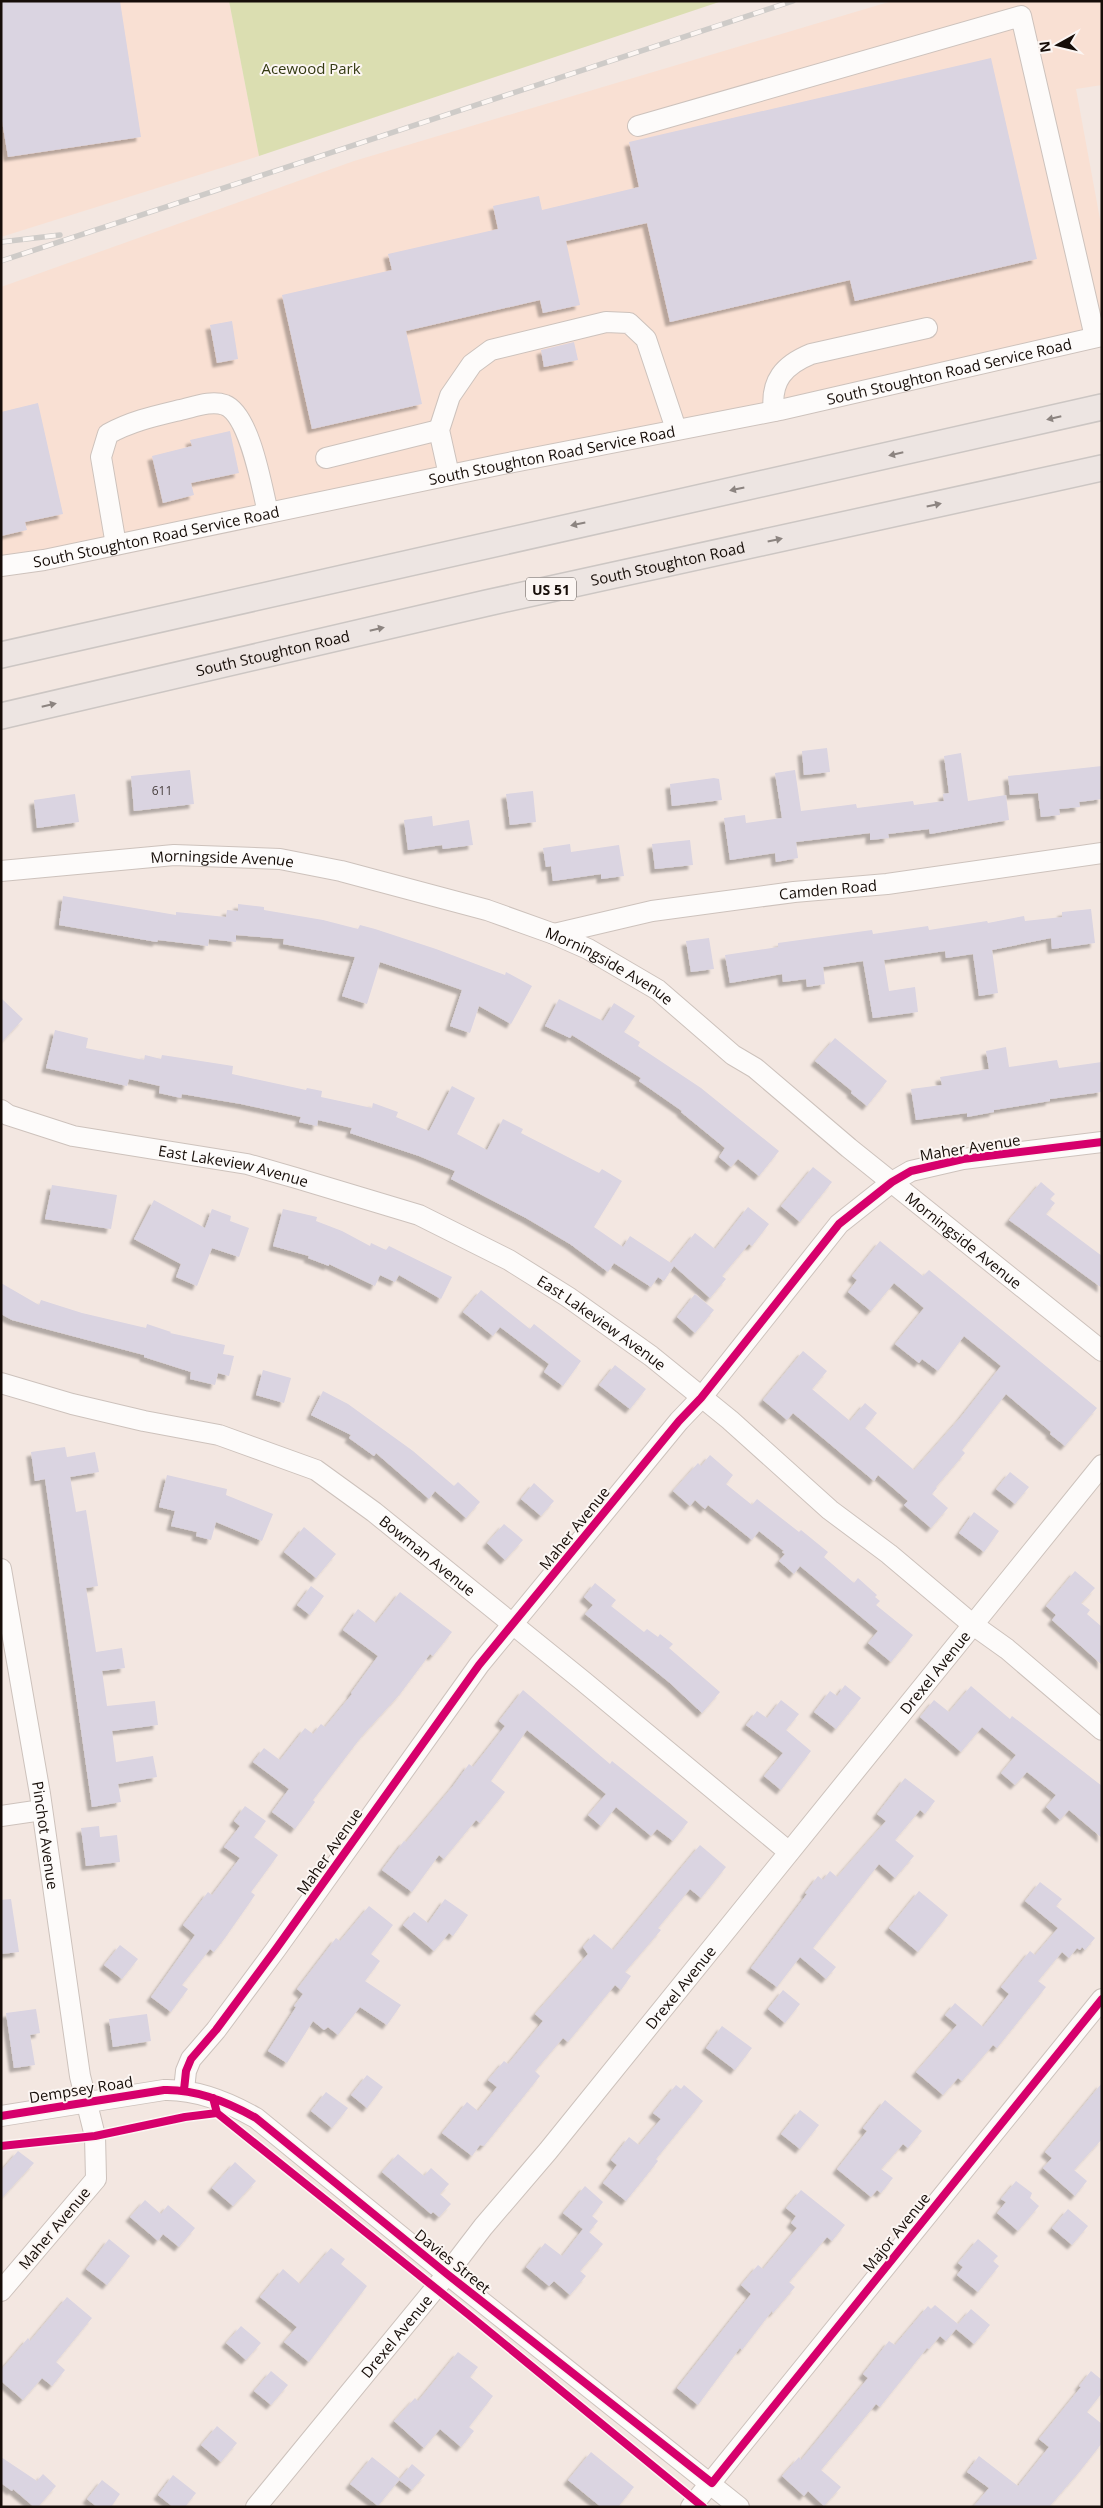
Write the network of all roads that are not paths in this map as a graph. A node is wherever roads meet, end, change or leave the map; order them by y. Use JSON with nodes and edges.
{"nodes":[{"id":1,"x":638,"y":126,"type":"dead end"},
{"id":2,"x":926,"y":328,"type":"dead end"},
{"id":3,"x":1098,"y":337,"type":"edge"},
{"id":4,"x":1102,"y":407,"type":"edge"},
{"id":5,"x":774,"y":411,"type":"junction"},
{"id":6,"x":676,"y":429,"type":"junction"},
{"id":7,"x":439,"y":430,"type":"junction"},
{"id":8,"x":326,"y":458,"type":"dead end"},
{"id":9,"x":1102,"y":468,"type":"edge"},
{"id":10,"x":449,"y":475,"type":"junction"},
{"id":11,"x":268,"y":513,"type":"junction"},
{"id":12,"x":116,"y":545,"type":"junction"},
{"id":13,"x":1,"y":566,"type":"edge"},
{"id":14,"x":1,"y":654,"type":"edge"},
{"id":15,"x":1,"y":716,"type":"edge"},
{"id":16,"x":1102,"y":853,"type":"edge"},
{"id":17,"x":1,"y":871,"type":"edge"},
{"id":18,"x":554,"y":934,"type":"junction"},
{"id":19,"x":1,"y":1110,"type":"edge"},
{"id":20,"x":1102,"y":1142,"type":"edge"},
{"id":21,"x":892,"y":1182,"type":"junction"},
{"id":22,"x":1102,"y":1351,"type":"edge"},
{"id":23,"x":1,"y":1383,"type":"edge"},
{"id":24,"x":701,"y":1398,"type":"junction"},
{"id":25,"x":1102,"y":1465,"type":"edge"},
{"id":26,"x":1,"y":1569,"type":"edge"},
{"id":27,"x":972,"y":1624,"type":"junction"},
{"id":28,"x":512,"y":1625,"type":"junction"},
{"id":29,"x":1102,"y":1730,"type":"edge"},
{"id":30,"x":42,"y":1810,"type":"junction"},
{"id":31,"x":1,"y":1816,"type":"edge"},
{"id":32,"x":789,"y":1852,"type":"junction"},
{"id":33,"x":1102,"y":1999,"type":"edge"},
{"id":34,"x":174,"y":2090,"type":"junction"},
{"id":35,"x":85,"y":2103,"type":"junction"},
{"id":36,"x":1,"y":2116,"type":"edge"},
{"id":37,"x":447,"y":2274,"type":"junction"},
{"id":38,"x":1,"y":2291,"type":"edge"},
{"id":39,"x":712,"y":2483,"type":"junction"},
{"id":40,"x":256,"y":2507,"type":"edge"},
{"id":41,"x":691,"y":2507,"type":"edge"},
{"id":42,"x":739,"y":2507,"type":"edge"}],
"edges":[{"from":1,"to":3,"type":"street"},
{"from":2,"to":5,"type":"street"},
{"from":3,"to":5,"type":"street","name":"South Stoughton Road Service Road"},
{"from":4,"to":14,"type":"main road","one_way":true},
{"from":5,"to":6,"type":"street","name":"South Stoughton Road Service Road"},
{"from":6,"to":7,"type":"street"},
{"from":6,"to":10,"type":"street","name":"South Stoughton Road Service Road"},
{"from":7,"to":8,"type":"street"},
{"from":7,"to":10,"type":"street"},
{"from":15,"to":9,"type":"main road","name":"South Stoughton Road","number":"US 51","one_way":true},
{"from":10,"to":11,"type":"street","name":"South Stoughton Road Service Road"},
{"from":11,"to":12,"type":"street","name":"South Stoughton Road Service Road"},
{"from":11,"to":12,"type":"street"},
{"from":12,"to":13,"type":"street","name":"South Stoughton Road Service Road"},
{"from":16,"to":18,"type":"street","name":"Camden Road"},
{"from":17,"to":18,"type":"street","name":"Morningside Avenue"},
{"from":18,"to":21,"type":"street","name":"Morningside Avenue"},
{"from":19,"to":24,"type":"street","name":"East Lakeview Avenue"},
{"from":20,"to":21,"type":"street","name":"Maher Avenue"},
{"from":21,"to":22,"type":"street","name":"Morningside Avenue"},
{"from":21,"to":24,"type":"street","name":"Maher Avenue"},
{"from":23,"to":28,"type":"street","name":"Bowman Avenue"},
{"from":24,"to":27,"type":"street","name":"East Lakeview Avenue"},
{"from":24,"to":28,"type":"street","name":"Maher Avenue"},
{"from":25,"to":27,"type":"street","name":"Drexel Avenue"},
{"from":26,"to":30,"type":"street","name":"Pinchot Avenue"},
{"from":27,"to":29,"type":"street","name":"East Lakeview Avenue"},
{"from":27,"to":32,"type":"street","name":"Drexel Avenue"},
{"from":28,"to":32,"type":"street","name":"Bowman Avenue"},
{"from":28,"to":34,"type":"street","name":"Maher Avenue"},
{"from":30,"to":31,"type":"street"},
{"from":30,"to":35,"type":"street","name":"Pinchot Avenue"},
{"from":32,"to":37,"type":"street","name":"Drexel Avenue"},
{"from":33,"to":39,"type":"street","name":"Major Avenue"},
{"from":34,"to":35,"type":"street","name":"Dempsey Road"},
{"from":34,"to":37,"type":"street","name":"Davies Street"},
{"from":35,"to":36,"type":"street","name":"Dempsey Road"},
{"from":35,"to":38,"type":"street","name":"Maher Avenue"},
{"from":37,"to":39,"type":"street","name":"Davies Street"},
{"from":37,"to":40,"type":"street","name":"Drexel Avenue"},
{"from":39,"to":41,"type":"street","name":"Major Avenue"},
{"from":39,"to":42,"type":"street","name":"Davies Street"}]}
